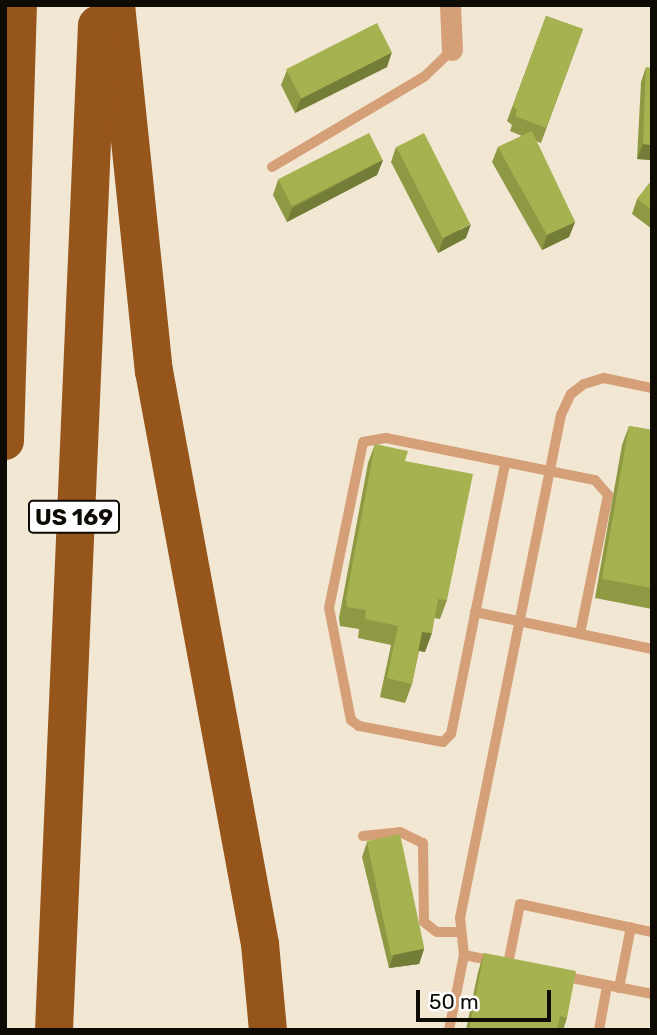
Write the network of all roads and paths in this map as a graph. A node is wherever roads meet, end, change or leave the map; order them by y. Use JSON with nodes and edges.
{"nodes":[{"id":1,"x":7,"y":5,"type":"edge"},
{"id":2,"x":18,"y":5,"type":"edge"},
{"id":3,"x":98,"y":5,"type":"edge"},
{"id":4,"x":116,"y":5,"type":"edge"},
{"id":5,"x":450,"y":5,"type":"edge"},
{"id":6,"x":5,"y":20,"type":"edge"},
{"id":7,"x":452,"y":50,"type":"joint"},
{"id":8,"x":272,"y":167,"type":"dead end"},
{"id":9,"x":652,"y":388,"type":"edge"},
{"id":10,"x":5,"y":440,"type":"edge"},
{"id":11,"x":505,"y":464,"type":"junction"},
{"id":12,"x":550,"y":472,"type":"junction"},
{"id":13,"x":475,"y":612,"type":"junction"},
{"id":14,"x":521,"y":622,"type":"junction"},
{"id":15,"x":580,"y":634,"type":"junction"},
{"id":16,"x":652,"y":649,"type":"edge"},
{"id":17,"x":363,"y":836,"type":"dead end"},
{"id":18,"x":631,"y":927,"type":"junction"},
{"id":19,"x":461,"y":932,"type":"junction"},
{"id":20,"x":652,"y":932,"type":"edge"},
{"id":21,"x":464,"y":955,"type":"junction"},
{"id":22,"x":508,"y":964,"type":"junction"},
{"id":23,"x":520,"y":967,"type":"edge"},
{"id":24,"x":545,"y":972,"type":"edge"},
{"id":25,"x":613,"y":987,"type":"junction"},
{"id":26,"x":652,"y":994,"type":"edge"},
{"id":27,"x":54,"y":1030,"type":"edge"},
{"id":28,"x":268,"y":1030,"type":"edge"},
{"id":29,"x":449,"y":1030,"type":"edge"},
{"id":30,"x":598,"y":1030,"type":"edge"}],
"edges":[{"from":1,"to":6,"type":"highway"},
{"from":2,"to":10,"type":"highway"},
{"from":3,"to":27,"type":"highway","number":"US 169"},
{"from":4,"to":28,"type":"highway"},
{"from":5,"to":7,"type":"street"},
{"from":7,"to":8,"type":"lane"},
{"from":9,"to":12,"type":"lane"},
{"from":11,"to":12,"type":"lane"},
{"from":11,"to":13,"type":"lane"},
{"from":11,"to":13,"type":"lane"},
{"from":12,"to":14,"type":"lane"},
{"from":12,"to":15,"type":"lane"},
{"from":13,"to":14,"type":"lane"},
{"from":14,"to":15,"type":"lane"},
{"from":14,"to":19,"type":"lane"},
{"from":15,"to":16,"type":"lane"},
{"from":17,"to":19,"type":"lane"},
{"from":18,"to":20,"type":"lane"},
{"from":18,"to":22,"type":"lane"},
{"from":18,"to":25,"type":"lane"},
{"from":19,"to":21,"type":"lane"},
{"from":21,"to":22,"type":"lane"},
{"from":21,"to":29,"type":"lane"},
{"from":22,"to":23,"type":"lane"},
{"from":24,"to":25,"type":"lane"},
{"from":25,"to":26,"type":"lane"},
{"from":25,"to":30,"type":"lane"}]}
